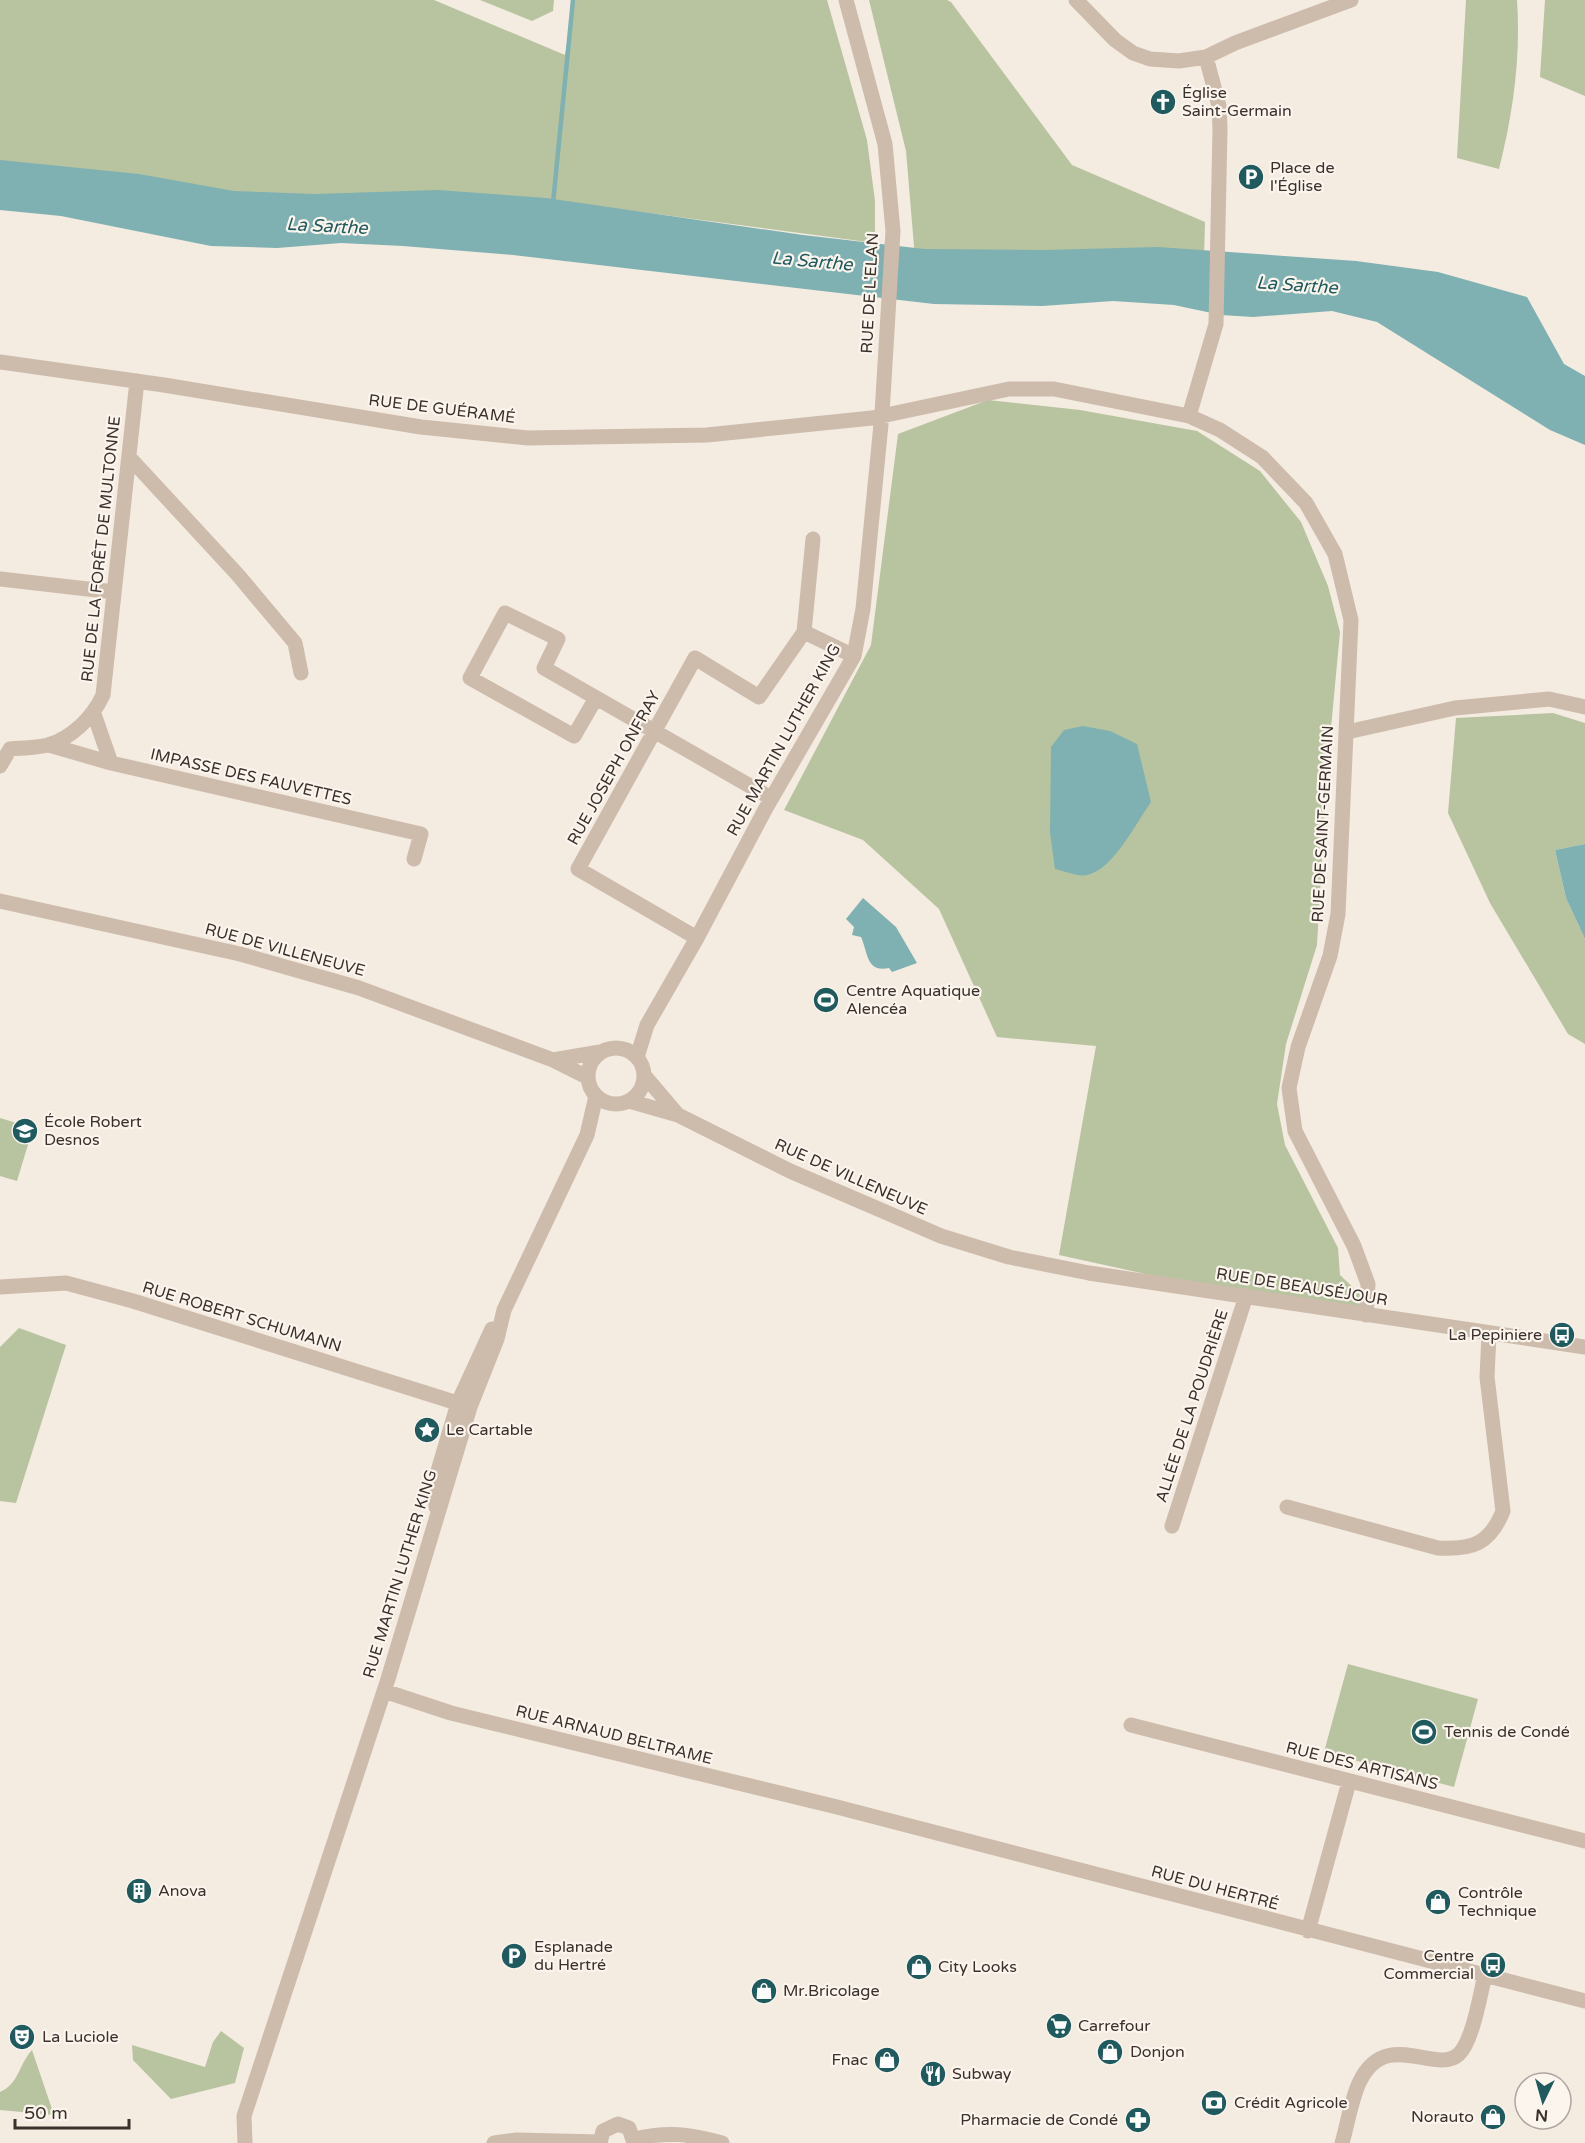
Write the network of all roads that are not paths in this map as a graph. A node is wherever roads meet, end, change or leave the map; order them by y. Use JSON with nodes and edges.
{"nodes":[{"id":1,"x":846,"y":0,"type":"edge"},
{"id":2,"x":1076,"y":0,"type":"edge"},
{"id":3,"x":1351,"y":0,"type":"edge"},
{"id":4,"x":1206,"y":57,"type":"junction"},
{"id":5,"x":0,"y":362,"type":"edge"},
{"id":6,"x":137,"y":381,"type":"junction"},
{"id":7,"x":882,"y":414,"type":"junction"},
{"id":8,"x":1189,"y":416,"type":"junction"},
{"id":9,"x":129,"y":458,"type":"junction"},
{"id":10,"x":813,"y":539,"type":"dead end"},
{"id":11,"x":0,"y":579,"type":"edge"},
{"id":12,"x":114,"y":592,"type":"junction"},
{"id":13,"x":804,"y":632,"type":"junction"},
{"id":14,"x":854,"y":656,"type":"junction"},
{"id":15,"x":301,"y":673,"type":"dead end"},
{"id":16,"x":596,"y":698,"type":"junction"},
{"id":17,"x":1585,"y":707,"type":"edge"},
{"id":18,"x":94,"y":714,"type":"junction"},
{"id":19,"x":655,"y":731,"type":"junction"},
{"id":20,"x":1347,"y":732,"type":"junction"},
{"id":21,"x":49,"y":745,"type":"junction"},
{"id":22,"x":111,"y":763,"type":"junction"},
{"id":23,"x":0,"y":766,"type":"edge"},
{"id":24,"x":771,"y":798,"type":"junction"},
{"id":25,"x":414,"y":859,"type":"dead end"},
{"id":26,"x":0,"y":901,"type":"edge"},
{"id":27,"x":697,"y":938,"type":"junction"},
{"id":28,"x":647,"y":1025,"type":"junction"},
{"id":29,"x":621,"y":1047,"type":"junction"},
{"id":30,"x":600,"y":1052,"type":"junction"},
{"id":31,"x":637,"y":1057,"type":"junction"},
{"id":32,"x":553,"y":1060,"type":"junction"},
{"id":33,"x":644,"y":1075,"type":"junction"},
{"id":34,"x":587,"y":1077,"type":"junction"},
{"id":35,"x":596,"y":1096,"type":"junction"},
{"id":36,"x":621,"y":1103,"type":"junction"},
{"id":37,"x":678,"y":1115,"type":"junction"},
{"id":38,"x":587,"y":1135,"type":"junction"},
{"id":39,"x":1015,"y":1258,"type":"joint"},
{"id":40,"x":0,"y":1287,"type":"edge"},
{"id":41,"x":1246,"y":1296,"type":"junction"},
{"id":42,"x":1366,"y":1316,"type":"junction"},
{"id":43,"x":1489,"y":1334,"type":"junction"},
{"id":44,"x":1585,"y":1347,"type":"edge"},
{"id":45,"x":464,"y":1405,"type":"junction"},
{"id":46,"x":1287,"y":1507,"type":"dead end"},
{"id":47,"x":1172,"y":1526,"type":"dead end"},
{"id":48,"x":384,"y":1691,"type":"junction"},
{"id":49,"x":1131,"y":1725,"type":"dead end"},
{"id":50,"x":1348,"y":1782,"type":"junction"},
{"id":51,"x":837,"y":1807,"type":"joint"},
{"id":52,"x":1585,"y":1841,"type":"edge"},
{"id":53,"x":1308,"y":1931,"type":"junction"},
{"id":54,"x":1485,"y":1975,"type":"junction"},
{"id":55,"x":1585,"y":2001,"type":"edge"},
{"id":56,"x":634,"y":2141,"type":"edge"},
{"id":57,"x":245,"y":2143,"type":"edge"},
{"id":58,"x":494,"y":2143,"type":"edge"},
{"id":59,"x":600,"y":2143,"type":"edge"},
{"id":60,"x":722,"y":2143,"type":"edge"},
{"id":61,"x":1342,"y":2143,"type":"edge"}],
"edges":[{"from":1,"to":7,"type":"street","name":"RUE DE L'ELAN"},
{"from":2,"to":4,"type":"street"},
{"from":3,"to":4,"type":"street"},
{"from":4,"to":8,"type":"street"},
{"from":5,"to":6,"type":"street","name":"RUE DE GUÉRAMÉ"},
{"from":6,"to":7,"type":"street","name":"RUE DE GUÉRAMÉ"},
{"from":6,"to":9,"type":"street","name":"RUE DE LA FORÊT DE MULTONNE"},
{"from":7,"to":8,"type":"street","name":"RUE DE SAINT-GERMAIN"},
{"from":7,"to":14,"type":"street","name":"RUE MARTIN LUTHER KING"},
{"from":8,"to":20,"type":"street","name":"RUE DE SAINT-GERMAIN"},
{"from":9,"to":12,"type":"street","name":"RUE DE LA FORÊT DE MULTONNE"},
{"from":9,"to":15,"type":"street"},
{"from":10,"to":13,"type":"street"},
{"from":11,"to":12,"type":"street"},
{"from":12,"to":18,"type":"street","name":"RUE DE LA FORÊT DE MULTONNE"},
{"from":13,"to":14,"type":"street"},
{"from":13,"to":19,"type":"street","name":"RUE JOSEPH ONFRAY"},
{"from":14,"to":24,"type":"street","name":"RUE MARTIN LUTHER KING"},
{"from":16,"to":16,"type":"street"},
{"from":16,"to":19,"type":"street"},
{"from":17,"to":20,"type":"street"},
{"from":18,"to":21,"type":"street"},
{"from":18,"to":22,"type":"street"},
{"from":19,"to":24,"type":"street"},
{"from":19,"to":27,"type":"street","name":"RUE JOSEPH ONFRAY"},
{"from":20,"to":42,"type":"street","name":"RUE DE SAINT-GERMAIN"},
{"from":21,"to":22,"type":"street","name":"IMPASSE DES FAUVETTES"},
{"from":21,"to":23,"type":"street"},
{"from":22,"to":25,"type":"street","name":"IMPASSE DES FAUVETTES"},
{"from":24,"to":27,"type":"street","name":"RUE MARTIN LUTHER KING"},
{"from":26,"to":32,"type":"street","name":"RUE DE VILLENEUVE"},
{"from":27,"to":28,"type":"street","name":"RUE MARTIN LUTHER KING"},
{"from":28,"to":29,"type":"street","name":"RUE MARTIN LUTHER KING"},
{"from":28,"to":31,"type":"street","name":"RUE MARTIN LUTHER KING"},
{"from":29,"to":30,"type":"street"},
{"from":29,"to":31,"type":"street"},
{"from":30,"to":32,"type":"street","name":"RUE DE VILLENEUVE"},
{"from":30,"to":34,"type":"street"},
{"from":31,"to":33,"type":"street"},
{"from":32,"to":34,"type":"street","name":"RUE DE VILLENEUVE"},
{"from":33,"to":36,"type":"street"},
{"from":33,"to":37,"type":"street"},
{"from":34,"to":35,"type":"street"},
{"from":35,"to":36,"type":"street"},
{"from":35,"to":38,"type":"street","name":"RUE MARTIN LUTHER KING"},
{"from":36,"to":37,"type":"street"},
{"from":36,"to":38,"type":"street","name":"RUE MARTIN LUTHER KING"},
{"from":37,"to":39,"type":"street","name":"RUE DE VILLENEUVE"},
{"from":38,"to":45,"type":"street","name":"RUE MARTIN LUTHER KING"},
{"from":39,"to":41,"type":"street","name":"RUE DE BEAUSÉJOUR"},
{"from":40,"to":45,"type":"street","name":"RUE ROBERT SCHUMANN"},
{"from":41,"to":42,"type":"street","name":"RUE DE BEAUSÉJOUR"},
{"from":41,"to":47,"type":"street","name":"ALLÉE DE LA POUDRIÈRE"},
{"from":42,"to":43,"type":"street","name":"RUE DE BEAUSÉJOUR"},
{"from":43,"to":44,"type":"street","name":"RUE DE BEAUSÉJOUR"},
{"from":43,"to":46,"type":"street"},
{"from":45,"to":48,"type":"street","name":"RUE MARTIN LUTHER KING"},
{"from":48,"to":51,"type":"street","name":"RUE ARNAUD BELTRAME"},
{"from":48,"to":57,"type":"street","name":"RUE MARTIN LUTHER KING"},
{"from":49,"to":50,"type":"street","name":"RUE DES ARTISANS"},
{"from":50,"to":52,"type":"street","name":"RUE DES ARTISANS"},
{"from":50,"to":53,"type":"street"},
{"from":51,"to":53,"type":"street","name":"RUE DU HERTRÉ"},
{"from":53,"to":54,"type":"street","name":"RUE DU HERTRÉ"},
{"from":54,"to":55,"type":"street","name":"RUE DU HERTRÉ"},
{"from":54,"to":61,"type":"street"},
{"from":56,"to":59,"type":"street"},
{"from":56,"to":60,"type":"street"},
{"from":58,"to":59,"type":"street"}]}
